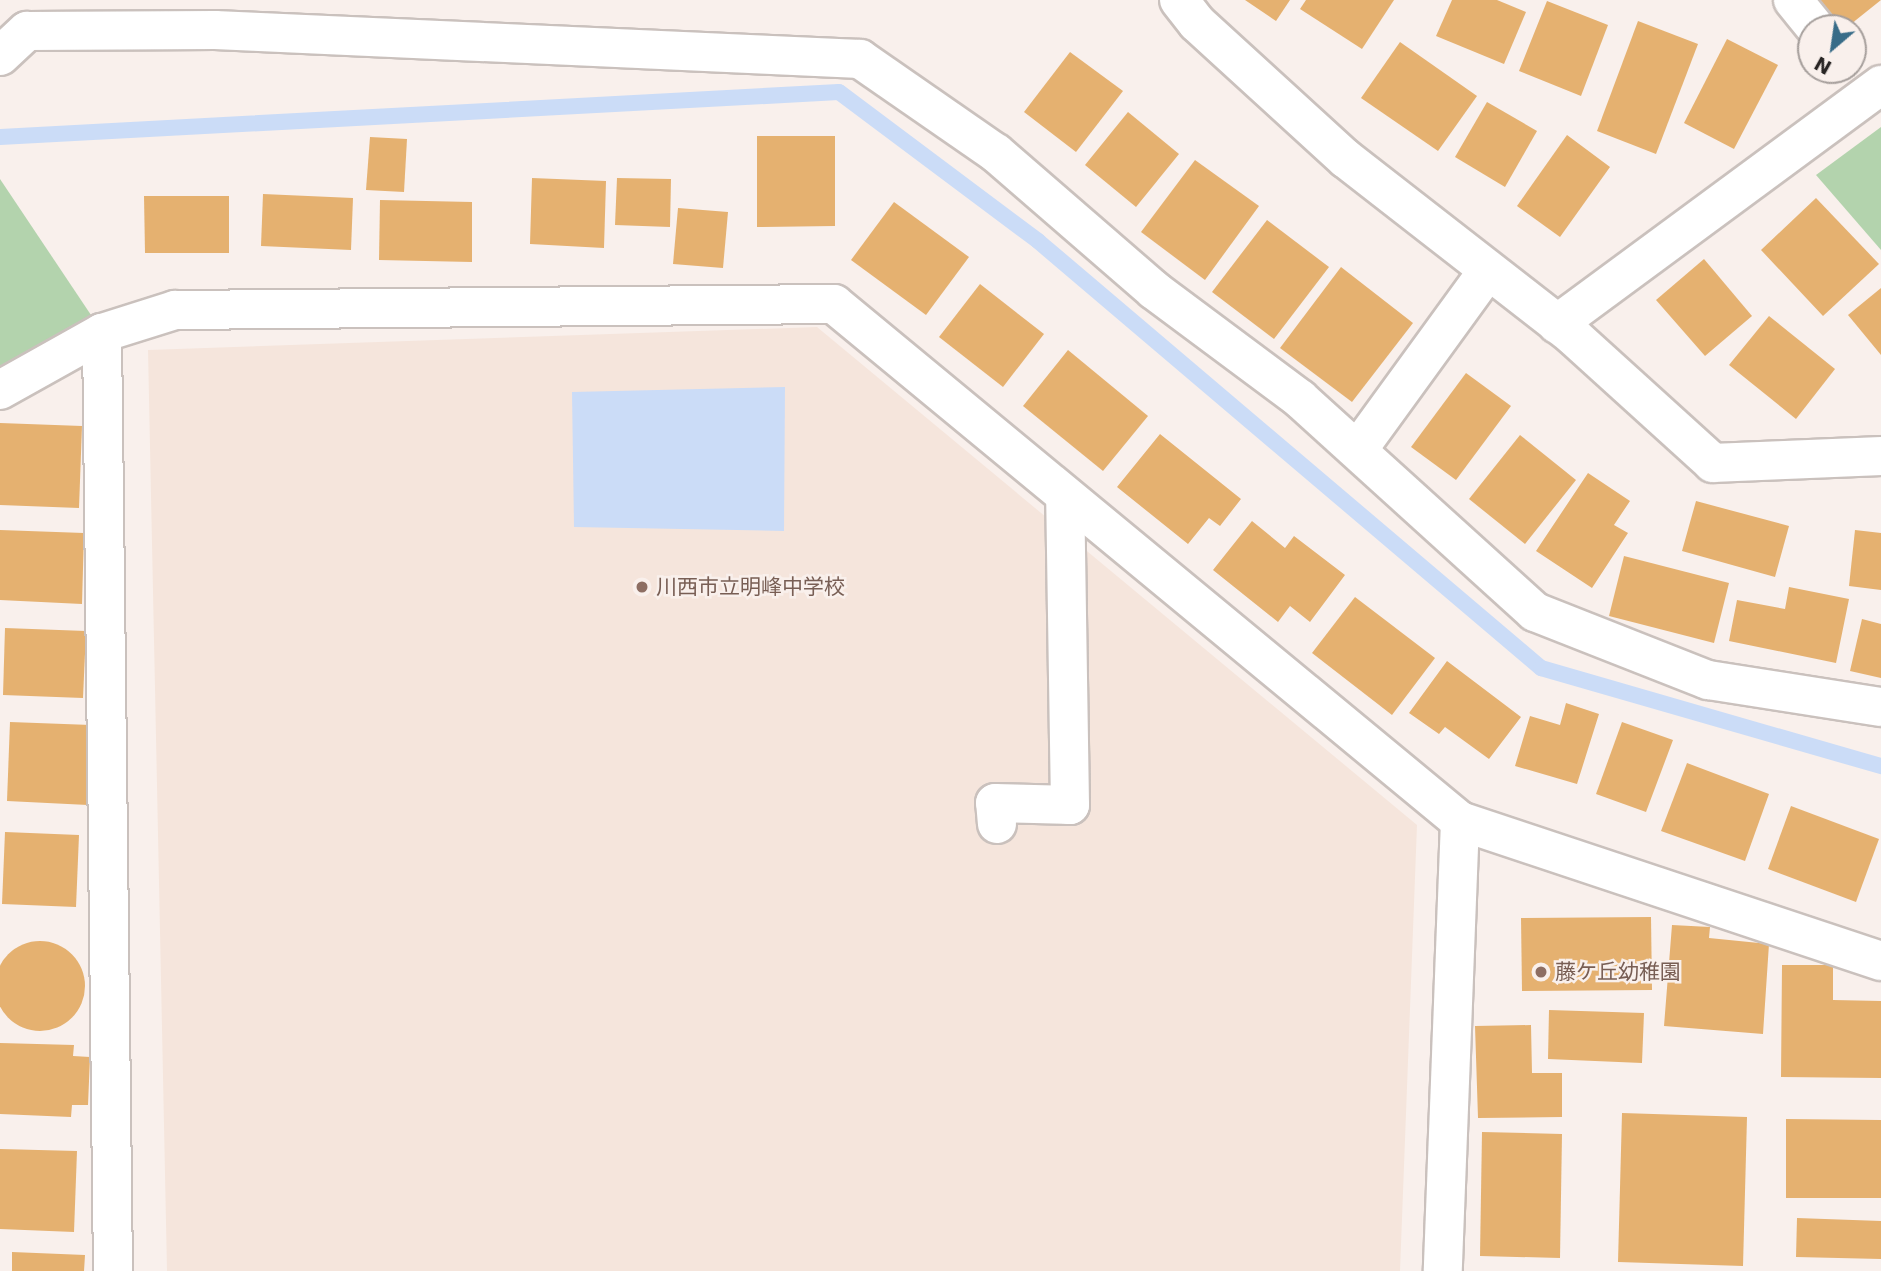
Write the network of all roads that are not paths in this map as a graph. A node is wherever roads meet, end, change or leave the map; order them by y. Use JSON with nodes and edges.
{"nodes":[{"id":1,"x":1179,"y":0,"type":"edge"},
{"id":2,"x":1793,"y":0,"type":"edge"},
{"id":3,"x":1804,"y":14,"type":"edge"},
{"id":4,"x":0,"y":56,"type":"edge"},
{"id":5,"x":1866,"y":84,"type":"edge"},
{"id":6,"x":1487,"y":272,"type":"junction"},
{"id":7,"x":1557,"y":324,"type":"junction"},
{"id":8,"x":102,"y":333,"type":"junction"},
{"id":9,"x":0,"y":390,"type":"edge"},
{"id":10,"x":1359,"y":449,"type":"junction"},
{"id":11,"x":1881,"y":456,"type":"edge"},
{"id":12,"x":1065,"y":496,"type":"junction"},
{"id":13,"x":1881,"y":707,"type":"edge"},
{"id":14,"x":1460,"y":821,"type":"junction"},
{"id":15,"x":997,"y":824,"type":"dead end"},
{"id":16,"x":1881,"y":961,"type":"edge"},
{"id":17,"x":113,"y":1271,"type":"edge"},
{"id":18,"x":1443,"y":1271,"type":"edge"}],
"edges":[{"from":1,"to":6,"type":"street"},
{"from":2,"to":3,"type":"street"},
{"from":4,"to":10,"type":"street"},
{"from":5,"to":7,"type":"street"},
{"from":6,"to":7,"type":"street"},
{"from":6,"to":10,"type":"street"},
{"from":7,"to":11,"type":"street"},
{"from":8,"to":9,"type":"street"},
{"from":8,"to":12,"type":"street"},
{"from":8,"to":17,"type":"street"},
{"from":10,"to":13,"type":"street"},
{"from":12,"to":14,"type":"street"},
{"from":12,"to":15,"type":"street"},
{"from":14,"to":16,"type":"street"},
{"from":14,"to":18,"type":"street"}]}
